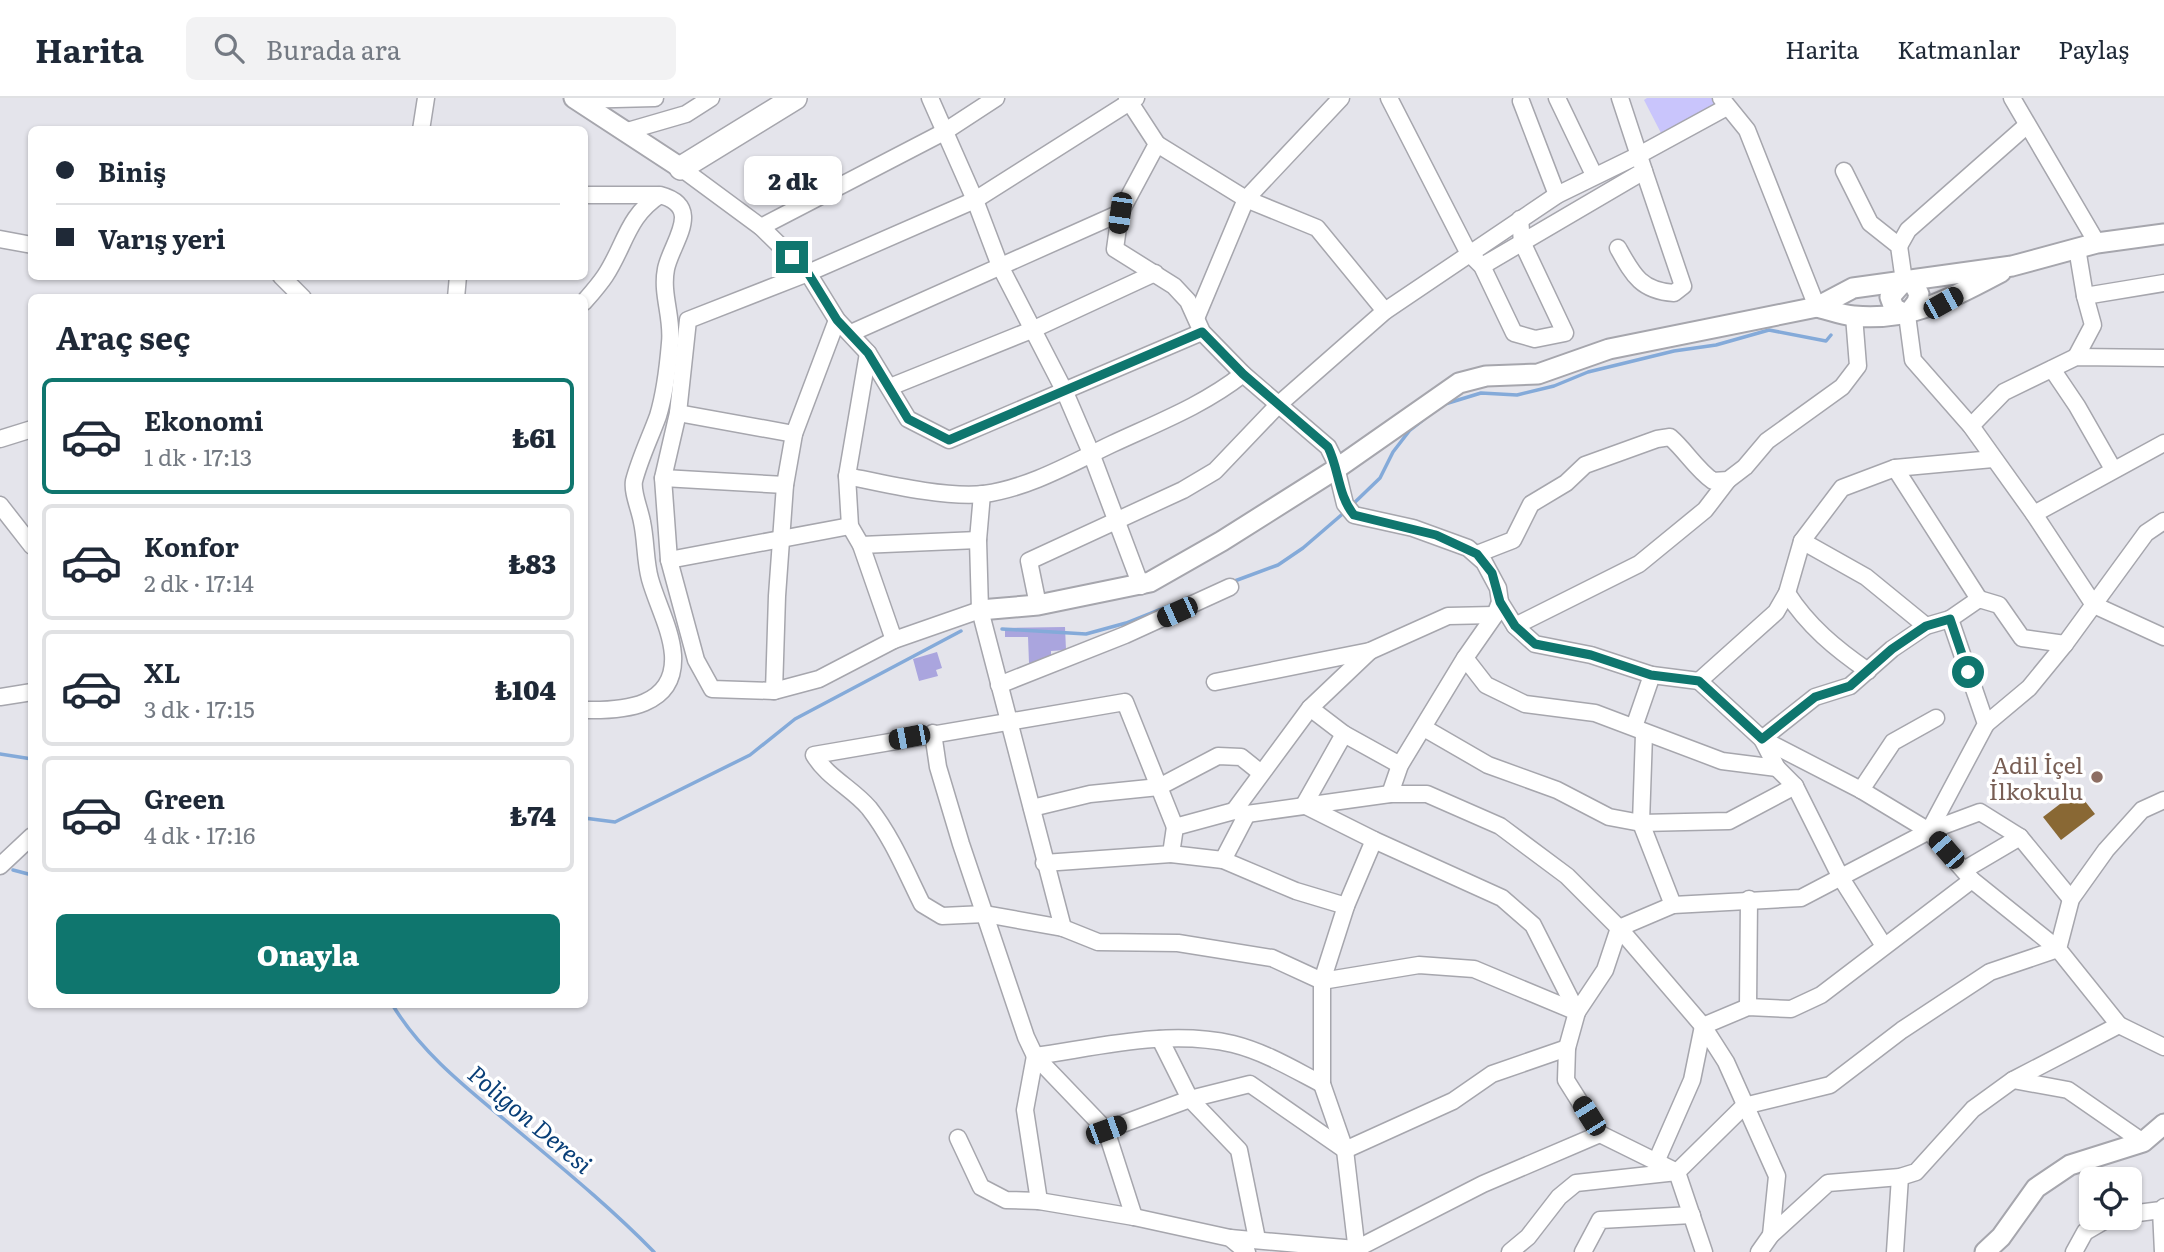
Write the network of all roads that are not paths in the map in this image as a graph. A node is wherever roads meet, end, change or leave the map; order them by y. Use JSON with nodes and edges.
{"nodes":[{"id":1,"x":425,"y":98,"type":"edge"},
{"id":2,"x":654,"y":98,"type":"edge"},
{"id":3,"x":711,"y":98,"type":"edge"},
{"id":4,"x":795,"y":98,"type":"edge"},
{"id":5,"x":930,"y":98,"type":"edge"},
{"id":6,"x":996,"y":98,"type":"edge"},
{"id":7,"x":1341,"y":98,"type":"edge"},
{"id":8,"x":1388,"y":98,"type":"edge"},
{"id":9,"x":1558,"y":98,"type":"edge"},
{"id":10,"x":1620,"y":98,"type":"edge"},
{"id":11,"x":2011,"y":98,"type":"edge"},
{"id":12,"x":575,"y":99,"type":"edge"},
{"id":13,"x":1131,"y":99,"type":"edge"},
{"id":14,"x":1524,"y":99,"type":"edge"},
{"id":15,"x":1724,"y":103,"type":"edge"},
{"id":16,"x":422,"y":126,"type":"edge"},
{"id":17,"x":2026,"y":126,"type":"junction"},
{"id":18,"x":624,"y":132,"type":"junction"},
{"id":19,"x":944,"y":132,"type":"junction"},
{"id":20,"x":1157,"y":144,"type":"junction"},
{"id":21,"x":1642,"y":163,"type":"junction"},
{"id":22,"x":681,"y":168,"type":"junction"},
{"id":23,"x":1844,"y":171,"type":"dead end"},
{"id":24,"x":1594,"y":175,"type":"junction"},
{"id":25,"x":588,"y":195,"type":"edge"},
{"id":26,"x":660,"y":195,"type":"junction"},
{"id":27,"x":1557,"y":195,"type":"junction"},
{"id":28,"x":1246,"y":199,"type":"junction"},
{"id":29,"x":975,"y":200,"type":"junction"},
{"id":30,"x":1120,"y":213,"type":"junction"},
{"id":31,"x":1520,"y":219,"type":"junction"},
{"id":32,"x":761,"y":227,"type":"junction"},
{"id":33,"x":2164,"y":234,"type":"edge"},
{"id":34,"x":0,"y":239,"type":"edge"},
{"id":35,"x":1522,"y":242,"type":"junction"},
{"id":36,"x":2097,"y":243,"type":"junction"},
{"id":37,"x":28,"y":244,"type":"edge"},
{"id":38,"x":1899,"y":246,"type":"junction"},
{"id":39,"x":1618,"y":248,"type":"dead end"},
{"id":40,"x":2077,"y":248,"type":"junction"},
{"id":41,"x":1468,"y":253,"type":"junction"},
{"id":42,"x":1000,"y":266,"type":"junction"},
{"id":43,"x":1482,"y":266,"type":"junction"},
{"id":44,"x":2012,"y":266,"type":"junction"},
{"id":45,"x":1155,"y":272,"type":"junction"},
{"id":46,"x":808,"y":273,"type":"junction"},
{"id":47,"x":285,"y":280,"type":"edge"},
{"id":48,"x":1904,"y":281,"type":"junction"},
{"id":49,"x":2164,"y":283,"type":"edge"},
{"id":50,"x":299,"y":294,"type":"edge"},
{"id":51,"x":2085,"y":296,"type":"junction"},
{"id":52,"x":588,"y":297,"type":"edge"},
{"id":53,"x":1817,"y":307,"type":"junction"},
{"id":54,"x":1385,"y":310,"type":"junction"},
{"id":55,"x":1907,"y":315,"type":"junction"},
{"id":56,"x":1854,"y":316,"type":"junction"},
{"id":57,"x":837,"y":320,"type":"junction"},
{"id":58,"x":1199,"y":324,"type":"junction"},
{"id":59,"x":1034,"y":329,"type":"junction"},
{"id":60,"x":850,"y":333,"type":"junction"},
{"id":61,"x":868,"y":353,"type":"junction"},
{"id":62,"x":2076,"y":357,"type":"junction"},
{"id":63,"x":2164,"y":358,"type":"edge"},
{"id":64,"x":2052,"y":369,"type":"junction"},
{"id":65,"x":1243,"y":374,"type":"junction"},
{"id":66,"x":890,"y":387,"type":"junction"},
{"id":67,"x":1064,"y":390,"type":"junction"},
{"id":68,"x":1278,"y":405,"type":"junction"},
{"id":69,"x":678,"y":413,"type":"junction"},
{"id":70,"x":1971,"y":426,"type":"junction"},
{"id":71,"x":28,"y":430,"type":"edge"},
{"id":72,"x":794,"y":433,"type":"junction"},
{"id":73,"x":0,"y":439,"type":"edge"},
{"id":74,"x":2164,"y":443,"type":"edge"},
{"id":75,"x":1091,"y":453,"type":"junction"},
{"id":76,"x":1993,"y":459,"type":"junction"},
{"id":77,"x":1895,"y":468,"type":"junction"},
{"id":78,"x":1336,"y":469,"type":"junction"},
{"id":79,"x":2113,"y":469,"type":"junction"},
{"id":80,"x":847,"y":476,"type":"junction"},
{"id":81,"x":663,"y":478,"type":"junction"},
{"id":82,"x":1728,"y":480,"type":"junction"},
{"id":83,"x":785,"y":485,"type":"junction"},
{"id":84,"x":982,"y":494,"type":"junction"},
{"id":85,"x":0,"y":505,"type":"edge"},
{"id":86,"x":2034,"y":514,"type":"junction"},
{"id":87,"x":1116,"y":521,"type":"junction"},
{"id":88,"x":2164,"y":521,"type":"edge"},
{"id":89,"x":850,"y":526,"type":"junction"},
{"id":90,"x":782,"y":539,"type":"junction"},
{"id":91,"x":978,"y":540,"type":"junction"},
{"id":92,"x":28,"y":541,"type":"edge"},
{"id":93,"x":1802,"y":541,"type":"junction"},
{"id":94,"x":861,"y":545,"type":"junction"},
{"id":95,"x":1477,"y":554,"type":"junction"},
{"id":96,"x":669,"y":560,"type":"junction"},
{"id":97,"x":1141,"y":586,"type":"junction"},
{"id":98,"x":1230,"y":587,"type":"dead end"},
{"id":99,"x":1787,"y":593,"type":"junction"},
{"id":100,"x":1979,"y":599,"type":"junction"},
{"id":101,"x":1038,"y":605,"type":"junction"},
{"id":102,"x":2094,"y":605,"type":"junction"},
{"id":103,"x":1498,"y":608,"type":"junction"},
{"id":104,"x":980,"y":610,"type":"junction"},
{"id":105,"x":1950,"y":619,"type":"junction"},
{"id":106,"x":1515,"y":626,"type":"junction"},
{"id":107,"x":1926,"y":626,"type":"junction"},
{"id":108,"x":2164,"y":637,"type":"edge"},
{"id":109,"x":894,"y":640,"type":"junction"},
{"id":110,"x":2065,"y":643,"type":"junction"},
{"id":111,"x":1370,"y":651,"type":"junction"},
{"id":112,"x":1465,"y":658,"type":"junction"},
{"id":113,"x":1868,"y":671,"type":"junction"},
{"id":114,"x":1651,"y":675,"type":"junction"},
{"id":115,"x":1699,"y":681,"type":"junction"},
{"id":116,"x":1214,"y":682,"type":"dead end"},
{"id":117,"x":999,"y":685,"type":"junction"},
{"id":118,"x":774,"y":691,"type":"junction"},
{"id":119,"x":28,"y":693,"type":"edge"},
{"id":120,"x":0,"y":697,"type":"edge"},
{"id":121,"x":1310,"y":708,"type":"junction"},
{"id":122,"x":588,"y":710,"type":"edge"},
{"id":123,"x":1936,"y":718,"type":"dead end"},
{"id":124,"x":1008,"y":723,"type":"junction"},
{"id":125,"x":1986,"y":724,"type":"junction"},
{"id":126,"x":1424,"y":729,"type":"junction"},
{"id":127,"x":1639,"y":731,"type":"junction"},
{"id":128,"x":933,"y":733,"type":"junction"},
{"id":129,"x":1343,"y":734,"type":"junction"},
{"id":130,"x":1762,"y":739,"type":"junction"},
{"id":131,"x":1400,"y":765,"type":"junction"},
{"id":132,"x":1777,"y":768,"type":"junction"},
{"id":133,"x":1261,"y":773,"type":"junction"},
{"id":134,"x":1795,"y":786,"type":"junction"},
{"id":135,"x":1158,"y":787,"type":"junction"},
{"id":136,"x":1861,"y":790,"type":"junction"},
{"id":137,"x":1390,"y":794,"type":"junction"},
{"id":138,"x":2164,"y":800,"type":"edge"},
{"id":139,"x":1304,"y":805,"type":"junction"},
{"id":140,"x":1032,"y":808,"type":"junction"},
{"id":141,"x":1241,"y":812,"type":"junction"},
{"id":142,"x":1641,"y":823,"type":"junction"},
{"id":143,"x":1175,"y":827,"type":"junction"},
{"id":144,"x":1929,"y":831,"type":"junction"},
{"id":145,"x":2020,"y":837,"type":"junction"},
{"id":146,"x":28,"y":840,"type":"edge"},
{"id":147,"x":1374,"y":840,"type":"junction"},
{"id":148,"x":1171,"y":854,"type":"junction"},
{"id":149,"x":1223,"y":860,"type":"junction"},
{"id":150,"x":1044,"y":863,"type":"junction"},
{"id":151,"x":0,"y":866,"type":"edge"},
{"id":152,"x":1968,"y":875,"type":"junction"},
{"id":153,"x":1841,"y":878,"type":"junction"},
{"id":154,"x":1749,"y":899,"type":"junction"},
{"id":155,"x":2071,"y":900,"type":"junction"},
{"id":156,"x":1673,"y":905,"type":"junction"},
{"id":157,"x":1346,"y":906,"type":"junction"},
{"id":158,"x":985,"y":914,"type":"junction"},
{"id":159,"x":1063,"y":928,"type":"junction"},
{"id":160,"x":1619,"y":928,"type":"junction"},
{"id":161,"x":1884,"y":946,"type":"junction"},
{"id":162,"x":2058,"y":949,"type":"junction"},
{"id":163,"x":1322,"y":981,"type":"junction"},
{"id":164,"x":1748,"y":1007,"type":"junction"},
{"id":165,"x":1577,"y":1012,"type":"junction"},
{"id":166,"x":2119,"y":1025,"type":"junction"},
{"id":167,"x":1703,"y":1026,"type":"junction"},
{"id":168,"x":1160,"y":1039,"type":"junction"},
{"id":169,"x":2164,"y":1047,"type":"edge"},
{"id":170,"x":1567,"y":1048,"type":"junction"},
{"id":171,"x":1035,"y":1056,"type":"junction"},
{"id":172,"x":2013,"y":1080,"type":"junction"},
{"id":173,"x":1322,"y":1084,"type":"junction"},
{"id":174,"x":1191,"y":1099,"type":"junction"},
{"id":175,"x":1744,"y":1106,"type":"junction"},
{"id":176,"x":2164,"y":1124,"type":"edge"},
{"id":177,"x":1106,"y":1130,"type":"junction"},
{"id":178,"x":1600,"y":1134,"type":"junction"},
{"id":179,"x":958,"y":1138,"type":"dead end"},
{"id":180,"x":2143,"y":1142,"type":"junction"},
{"id":181,"x":1345,"y":1150,"type":"junction"},
{"id":182,"x":1656,"y":1162,"type":"junction"},
{"id":183,"x":1677,"y":1172,"type":"junction"},
{"id":184,"x":1900,"y":1177,"type":"junction"},
{"id":185,"x":1039,"y":1201,"type":"junction"},
{"id":186,"x":2162,"y":1209,"type":"edge"},
{"id":187,"x":2142,"y":1212,"type":"edge"},
{"id":188,"x":1692,"y":1214,"type":"junction"},
{"id":189,"x":1134,"y":1217,"type":"junction"},
{"id":190,"x":2088,"y":1230,"type":"edge"},
{"id":191,"x":1771,"y":1235,"type":"junction"},
{"id":192,"x":1252,"y":1246,"type":"edge"},
{"id":193,"x":1357,"y":1251,"type":"edge"},
{"id":194,"x":1510,"y":1252,"type":"edge"},
{"id":195,"x":1583,"y":1252,"type":"edge"},
{"id":196,"x":1704,"y":1252,"type":"edge"},
{"id":197,"x":1759,"y":1252,"type":"edge"},
{"id":198,"x":1895,"y":1252,"type":"edge"},
{"id":199,"x":1985,"y":1252,"type":"edge"},
{"id":200,"x":2074,"y":1252,"type":"edge"},
{"id":201,"x":2163,"y":1252,"type":"edge"}],
"edges":[{"from":1,"to":16,"type":"street"},
{"from":2,"to":12,"type":"street"},
{"from":3,"to":18,"type":"street"},
{"from":4,"to":22,"type":"main road"},
{"from":5,"to":19,"type":"street"},
{"from":6,"to":19,"type":"street"},
{"from":7,"to":28,"type":"street"},
{"from":8,"to":41,"type":"street"},
{"from":9,"to":24,"type":"street"},
{"from":10,"to":21,"type":"street"},
{"from":11,"to":17,"type":"street"},
{"from":12,"to":18,"type":"street"},
{"from":13,"to":20,"type":"street"},
{"from":13,"to":29,"type":"street"},
{"from":14,"to":27,"type":"street"},
{"from":15,"to":21,"type":"street"},
{"from":15,"to":53,"type":"street"},
{"from":17,"to":36,"type":"street"},
{"from":17,"to":38,"type":"street"},
{"from":18,"to":22,"type":"street"},
{"from":19,"to":29,"type":"street"},
{"from":19,"to":32,"type":"street"},
{"from":20,"to":28,"type":"street"},
{"from":20,"to":30,"type":"street"},
{"from":21,"to":24,"type":"street"},
{"from":21,"to":35,"type":"street"},
{"from":21,"to":39,"type":"street"},
{"from":22,"to":32,"type":"street"},
{"from":23,"to":38,"type":"street"},
{"from":24,"to":27,"type":"street"},
{"from":25,"to":26,"type":"street"},
{"from":26,"to":52,"type":"street"},
{"from":26,"to":122,"type":"street"},
{"from":27,"to":31,"type":"street"},
{"from":28,"to":54,"type":"street"},
{"from":28,"to":58,"type":"street"},
{"from":29,"to":42,"type":"street"},
{"from":29,"to":46,"type":"street"},
{"from":30,"to":42,"type":"street"},
{"from":30,"to":45,"type":"street"},
{"from":31,"to":35,"type":"street"},
{"from":31,"to":41,"type":"street"},
{"from":32,"to":46,"type":"street"},
{"from":33,"to":36,"type":"street"},
{"from":34,"to":37,"type":"street"},
{"from":35,"to":43,"type":"street"},
{"from":35,"to":43,"type":"street"},
{"from":36,"to":40,"type":"street"},
{"from":38,"to":48,"type":"street"},
{"from":40,"to":44,"type":"street"},
{"from":40,"to":51,"type":"street"},
{"from":41,"to":43,"type":"street"},
{"from":41,"to":54,"type":"street"},
{"from":42,"to":59,"type":"street"},
{"from":42,"to":60,"type":"street"},
{"from":44,"to":48,"type":"street"},
{"from":44,"to":55,"type":"street"},
{"from":45,"to":58,"type":"street"},
{"from":45,"to":59,"type":"street"},
{"from":46,"to":57,"type":"street"},
{"from":46,"to":69,"type":"street"},
{"from":47,"to":50,"type":"street"},
{"from":48,"to":53,"type":"street"},
{"from":48,"to":55,"type":"street"},
{"from":49,"to":51,"type":"street"},
{"from":51,"to":62,"type":"street"},
{"from":53,"to":56,"type":"street"},
{"from":53,"to":78,"type":"street"},
{"from":54,"to":68,"type":"street"},
{"from":55,"to":56,"type":"street"},
{"from":55,"to":70,"type":"street"},
{"from":56,"to":82,"type":"street"},
{"from":57,"to":60,"type":"street"},
{"from":57,"to":72,"type":"street"},
{"from":58,"to":65,"type":"street"},
{"from":58,"to":67,"type":"street"},
{"from":59,"to":66,"type":"street"},
{"from":59,"to":67,"type":"street"},
{"from":60,"to":61,"type":"street"},
{"from":61,"to":66,"type":"street"},
{"from":61,"to":80,"type":"street"},
{"from":62,"to":63,"type":"street"},
{"from":62,"to":64,"type":"street"},
{"from":64,"to":70,"type":"street"},
{"from":64,"to":79,"type":"street"},
{"from":65,"to":68,"type":"street"},
{"from":65,"to":75,"type":"street"},
{"from":66,"to":67,"type":"street"},
{"from":67,"to":75,"type":"street"},
{"from":68,"to":78,"type":"street"},
{"from":68,"to":87,"type":"street"},
{"from":69,"to":72,"type":"street"},
{"from":69,"to":81,"type":"street"},
{"from":70,"to":76,"type":"street"},
{"from":71,"to":73,"type":"street"},
{"from":72,"to":83,"type":"street"},
{"from":74,"to":79,"type":"street"},
{"from":75,"to":84,"type":"street"},
{"from":75,"to":87,"type":"street"},
{"from":76,"to":77,"type":"street"},
{"from":76,"to":86,"type":"street"},
{"from":77,"to":93,"type":"street"},
{"from":77,"to":100,"type":"street"},
{"from":78,"to":95,"type":"street"},
{"from":78,"to":97,"type":"street"},
{"from":79,"to":86,"type":"street"},
{"from":80,"to":84,"type":"street"},
{"from":80,"to":89,"type":"street"},
{"from":81,"to":83,"type":"street"},
{"from":81,"to":96,"type":"street"},
{"from":82,"to":95,"type":"street"},
{"from":82,"to":106,"type":"street"},
{"from":83,"to":90,"type":"street"},
{"from":84,"to":91,"type":"street"},
{"from":85,"to":92,"type":"street"},
{"from":86,"to":102,"type":"street"},
{"from":87,"to":97,"type":"street"},
{"from":87,"to":101,"type":"street"},
{"from":88,"to":102,"type":"street"},
{"from":89,"to":90,"type":"street"},
{"from":89,"to":94,"type":"street"},
{"from":90,"to":96,"type":"street"},
{"from":90,"to":118,"type":"street"},
{"from":91,"to":94,"type":"street"},
{"from":91,"to":104,"type":"street"},
{"from":93,"to":99,"type":"street"},
{"from":93,"to":107,"type":"street"},
{"from":94,"to":109,"type":"street"},
{"from":95,"to":103,"type":"street"},
{"from":96,"to":118,"type":"street"},
{"from":97,"to":101,"type":"street"},
{"from":98,"to":117,"type":"street"},
{"from":99,"to":113,"type":"street"},
{"from":99,"to":115,"type":"street"},
{"from":100,"to":105,"type":"street"},
{"from":100,"to":110,"type":"street"},
{"from":101,"to":104,"type":"street"},
{"from":102,"to":108,"type":"street"},
{"from":102,"to":110,"type":"street"},
{"from":103,"to":106,"type":"street"},
{"from":103,"to":111,"type":"street"},
{"from":103,"to":112,"type":"street"},
{"from":104,"to":109,"type":"street"},
{"from":104,"to":117,"type":"street"},
{"from":105,"to":107,"type":"street"},
{"from":105,"to":125,"type":"street"},
{"from":106,"to":114,"type":"street"},
{"from":107,"to":113,"type":"street"},
{"from":109,"to":118,"type":"street"},
{"from":110,"to":125,"type":"street"},
{"from":111,"to":116,"type":"street"},
{"from":111,"to":121,"type":"street"},
{"from":112,"to":126,"type":"street"},
{"from":112,"to":127,"type":"street"},
{"from":113,"to":130,"type":"street"},
{"from":114,"to":115,"type":"street"},
{"from":114,"to":127,"type":"street"},
{"from":115,"to":130,"type":"street"},
{"from":117,"to":124,"type":"street"},
{"from":119,"to":120,"type":"street"},
{"from":121,"to":129,"type":"street"},
{"from":121,"to":133,"type":"street"},
{"from":123,"to":136,"type":"street"},
{"from":124,"to":128,"type":"street"},
{"from":124,"to":135,"type":"street"},
{"from":124,"to":140,"type":"street"},
{"from":125,"to":144,"type":"street"},
{"from":126,"to":131,"type":"street"},
{"from":126,"to":142,"type":"street"},
{"from":127,"to":132,"type":"street"},
{"from":127,"to":142,"type":"street"},
{"from":128,"to":158,"type":"street"},
{"from":128,"to":158,"type":"street"},
{"from":129,"to":131,"type":"street"},
{"from":129,"to":139,"type":"street"},
{"from":130,"to":132,"type":"street"},
{"from":130,"to":136,"type":"street"},
{"from":131,"to":137,"type":"street"},
{"from":132,"to":134,"type":"street"},
{"from":133,"to":135,"type":"street"},
{"from":133,"to":141,"type":"street"},
{"from":134,"to":142,"type":"street"},
{"from":134,"to":153,"type":"street"},
{"from":135,"to":140,"type":"street"},
{"from":135,"to":143,"type":"street"},
{"from":136,"to":144,"type":"street"},
{"from":137,"to":139,"type":"street"},
{"from":137,"to":160,"type":"street"},
{"from":138,"to":155,"type":"street"},
{"from":139,"to":141,"type":"street"},
{"from":139,"to":147,"type":"street"},
{"from":140,"to":150,"type":"street"},
{"from":141,"to":143,"type":"street"},
{"from":141,"to":149,"type":"street"},
{"from":142,"to":156,"type":"street"},
{"from":143,"to":148,"type":"street"},
{"from":144,"to":145,"type":"street"},
{"from":144,"to":152,"type":"street"},
{"from":144,"to":153,"type":"street"},
{"from":145,"to":152,"type":"street"},
{"from":145,"to":155,"type":"street"},
{"from":146,"to":151,"type":"street"},
{"from":147,"to":157,"type":"street"},
{"from":147,"to":165,"type":"street"},
{"from":148,"to":149,"type":"street"},
{"from":148,"to":150,"type":"street"},
{"from":149,"to":157,"type":"street"},
{"from":150,"to":159,"type":"street"},
{"from":152,"to":161,"type":"street"},
{"from":152,"to":162,"type":"street"},
{"from":153,"to":154,"type":"street"},
{"from":153,"to":161,"type":"street"},
{"from":154,"to":156,"type":"street"},
{"from":154,"to":164,"type":"street"},
{"from":155,"to":162,"type":"street"},
{"from":156,"to":160,"type":"street"},
{"from":157,"to":163,"type":"street"},
{"from":158,"to":159,"type":"street"},
{"from":158,"to":171,"type":"street"},
{"from":159,"to":163,"type":"street"},
{"from":160,"to":165,"type":"street"},
{"from":160,"to":167,"type":"street"},
{"from":161,"to":164,"type":"street"},
{"from":162,"to":166,"type":"street"},
{"from":162,"to":175,"type":"street"},
{"from":163,"to":165,"type":"street"},
{"from":163,"to":173,"type":"street"},
{"from":164,"to":167,"type":"street"},
{"from":165,"to":170,"type":"street"},
{"from":166,"to":169,"type":"street"},
{"from":166,"to":172,"type":"street"},
{"from":167,"to":175,"type":"street"},
{"from":167,"to":182,"type":"street"},
{"from":168,"to":171,"type":"street"},
{"from":168,"to":173,"type":"street"},
{"from":168,"to":174,"type":"street"},
{"from":170,"to":178,"type":"street"},
{"from":170,"to":181,"type":"street"},
{"from":171,"to":177,"type":"street"},
{"from":171,"to":185,"type":"street"},
{"from":172,"to":180,"type":"street"},
{"from":172,"to":184,"type":"street"},
{"from":173,"to":181,"type":"street"},
{"from":174,"to":177,"type":"street"},
{"from":174,"to":181,"type":"street"},
{"from":174,"to":192,"type":"street"},
{"from":175,"to":183,"type":"street"},
{"from":175,"to":191,"type":"street"},
{"from":176,"to":180,"type":"street"},
{"from":177,"to":189,"type":"street"},
{"from":178,"to":182,"type":"street"},
{"from":178,"to":193,"type":"street"},
{"from":179,"to":185,"type":"street"},
{"from":180,"to":199,"type":"street"},
{"from":181,"to":193,"type":"street"},
{"from":182,"to":183,"type":"street"},
{"from":183,"to":188,"type":"street"},
{"from":183,"to":194,"type":"street"},
{"from":184,"to":191,"type":"street"},
{"from":184,"to":198,"type":"street"},
{"from":185,"to":189,"type":"street"},
{"from":186,"to":187,"type":"street"},
{"from":186,"to":201,"type":"street"},
{"from":188,"to":195,"type":"street"},
{"from":188,"to":196,"type":"street"},
{"from":189,"to":192,"type":"street"},
{"from":190,"to":200,"type":"street"},
{"from":191,"to":197,"type":"street"},
{"from":192,"to":193,"type":"street"}]}
